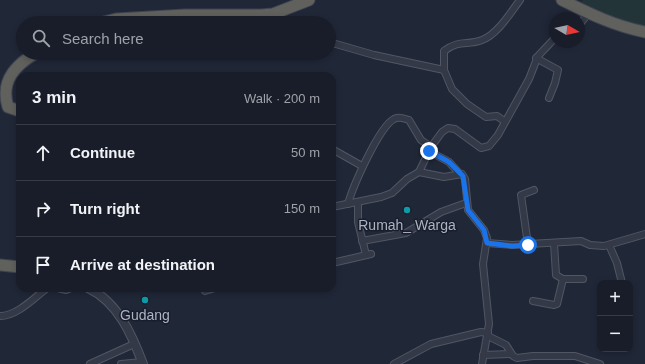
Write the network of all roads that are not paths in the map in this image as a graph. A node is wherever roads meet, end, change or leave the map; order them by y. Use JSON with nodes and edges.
{"nodes":[{"id":1,"x":309,"y":0,"type":"edge"},
{"id":2,"x":520,"y":0,"type":"edge"},
{"id":3,"x":562,"y":0,"type":"edge"},
{"id":4,"x":588,"y":14,"type":"junction"},
{"id":5,"x":280,"y":16,"type":"edge"},
{"id":6,"x":585,"y":18,"type":"edge"},
{"id":7,"x":645,"y":32,"type":"edge"},
{"id":8,"x":336,"y":44,"type":"edge"},
{"id":9,"x":549,"y":44,"type":"edge"},
{"id":10,"x":536,"y":58,"type":"junction"},
{"id":11,"x":26,"y":60,"type":"edge"},
{"id":12,"x":444,"y":70,"type":"junction"},
{"id":13,"x":549,"y":98,"type":"dead end"},
{"id":14,"x":16,"y":110,"type":"edge"},
{"id":15,"x":504,"y":121,"type":"junction"},
{"id":16,"x":430,"y":149,"type":"junction"},
{"id":17,"x":336,"y":151,"type":"edge"},
{"id":18,"x":362,"y":166,"type":"junction"},
{"id":19,"x":419,"y":172,"type":"junction"},
{"id":20,"x":458,"y":173,"type":"junction"},
{"id":21,"x":534,"y":190,"type":"dead end"},
{"id":22,"x":358,"y":202,"type":"junction"},
{"id":23,"x":466,"y":203,"type":"junction"},
{"id":24,"x":348,"y":204,"type":"junction"},
{"id":25,"x":336,"y":206,"type":"edge"},
{"id":26,"x":645,"y":234,"type":"edge"},
{"id":27,"x":362,"y":241,"type":"junction"},
{"id":28,"x":487,"y":243,"type":"junction"},
{"id":29,"x":554,"y":243,"type":"junction"},
{"id":30,"x":528,"y":245,"type":"junction"},
{"id":31,"x":609,"y":245,"type":"junction"},
{"id":32,"x":336,"y":263,"type":"edge"},
{"id":33,"x":0,"y":265,"type":"edge"},
{"id":34,"x":16,"y":267,"type":"edge"},
{"id":35,"x":563,"y":279,"type":"junction"},
{"id":36,"x":583,"y":279,"type":"dead end"},
{"id":37,"x":621,"y":280,"type":"edge"},
{"id":38,"x":42,"y":292,"type":"edge"},
{"id":39,"x":94,"y":292,"type":"edge"},
{"id":40,"x":533,"y":301,"type":"dead end"},
{"id":41,"x":0,"y":316,"type":"edge"},
{"id":42,"x":488,"y":334,"type":"junction"},
{"id":43,"x":134,"y":344,"type":"junction"},
{"id":44,"x":511,"y":354,"type":"junction"},
{"id":45,"x":483,"y":355,"type":"junction"},
{"id":46,"x":142,"y":363,"type":"edge"},
{"id":47,"x":90,"y":364,"type":"edge"},
{"id":48,"x":121,"y":364,"type":"edge"},
{"id":49,"x":394,"y":364,"type":"edge"},
{"id":50,"x":482,"y":364,"type":"edge"},
{"id":51,"x":600,"y":364,"type":"edge"}],
"edges":[{"from":1,"to":5,"type":"highway"},
{"from":2,"to":12,"type":"street"},
{"from":3,"to":4,"type":"highway"},
{"from":4,"to":6,"type":"street"},
{"from":4,"to":7,"type":"highway"},
{"from":8,"to":12,"type":"street"},
{"from":9,"to":10,"type":"street"},
{"from":10,"to":13,"type":"street"},
{"from":10,"to":15,"type":"street"},
{"from":11,"to":14,"type":"highway"},
{"from":12,"to":15,"type":"street"},
{"from":15,"to":16,"type":"street"},
{"from":16,"to":18,"type":"street"},
{"from":16,"to":19,"type":"street"},
{"from":16,"to":20,"type":"street"},
{"from":17,"to":18,"type":"street"},
{"from":18,"to":24,"type":"street"},
{"from":19,"to":20,"type":"street"},
{"from":19,"to":22,"type":"street"},
{"from":20,"to":23,"type":"street"},
{"from":21,"to":30,"type":"street"},
{"from":22,"to":24,"type":"street"},
{"from":22,"to":27,"type":"street"},
{"from":23,"to":27,"type":"street"},
{"from":23,"to":28,"type":"street"},
{"from":24,"to":25,"type":"street"},
{"from":26,"to":31,"type":"street"},
{"from":27,"to":32,"type":"street"},
{"from":28,"to":30,"type":"street"},
{"from":28,"to":42,"type":"street"},
{"from":29,"to":30,"type":"street"},
{"from":29,"to":31,"type":"street"},
{"from":29,"to":35,"type":"street"},
{"from":31,"to":37,"type":"street"},
{"from":33,"to":34,"type":"highway"},
{"from":35,"to":36,"type":"street"},
{"from":35,"to":40,"type":"street"},
{"from":38,"to":41,"type":"street"},
{"from":39,"to":43,"type":"street"},
{"from":42,"to":44,"type":"street"},
{"from":42,"to":45,"type":"street"},
{"from":42,"to":49,"type":"street"},
{"from":43,"to":46,"type":"street"},
{"from":43,"to":47,"type":"street"},
{"from":44,"to":45,"type":"street"},
{"from":44,"to":51,"type":"street"},
{"from":45,"to":50,"type":"street"},
{"from":46,"to":48,"type":"street"}]}
